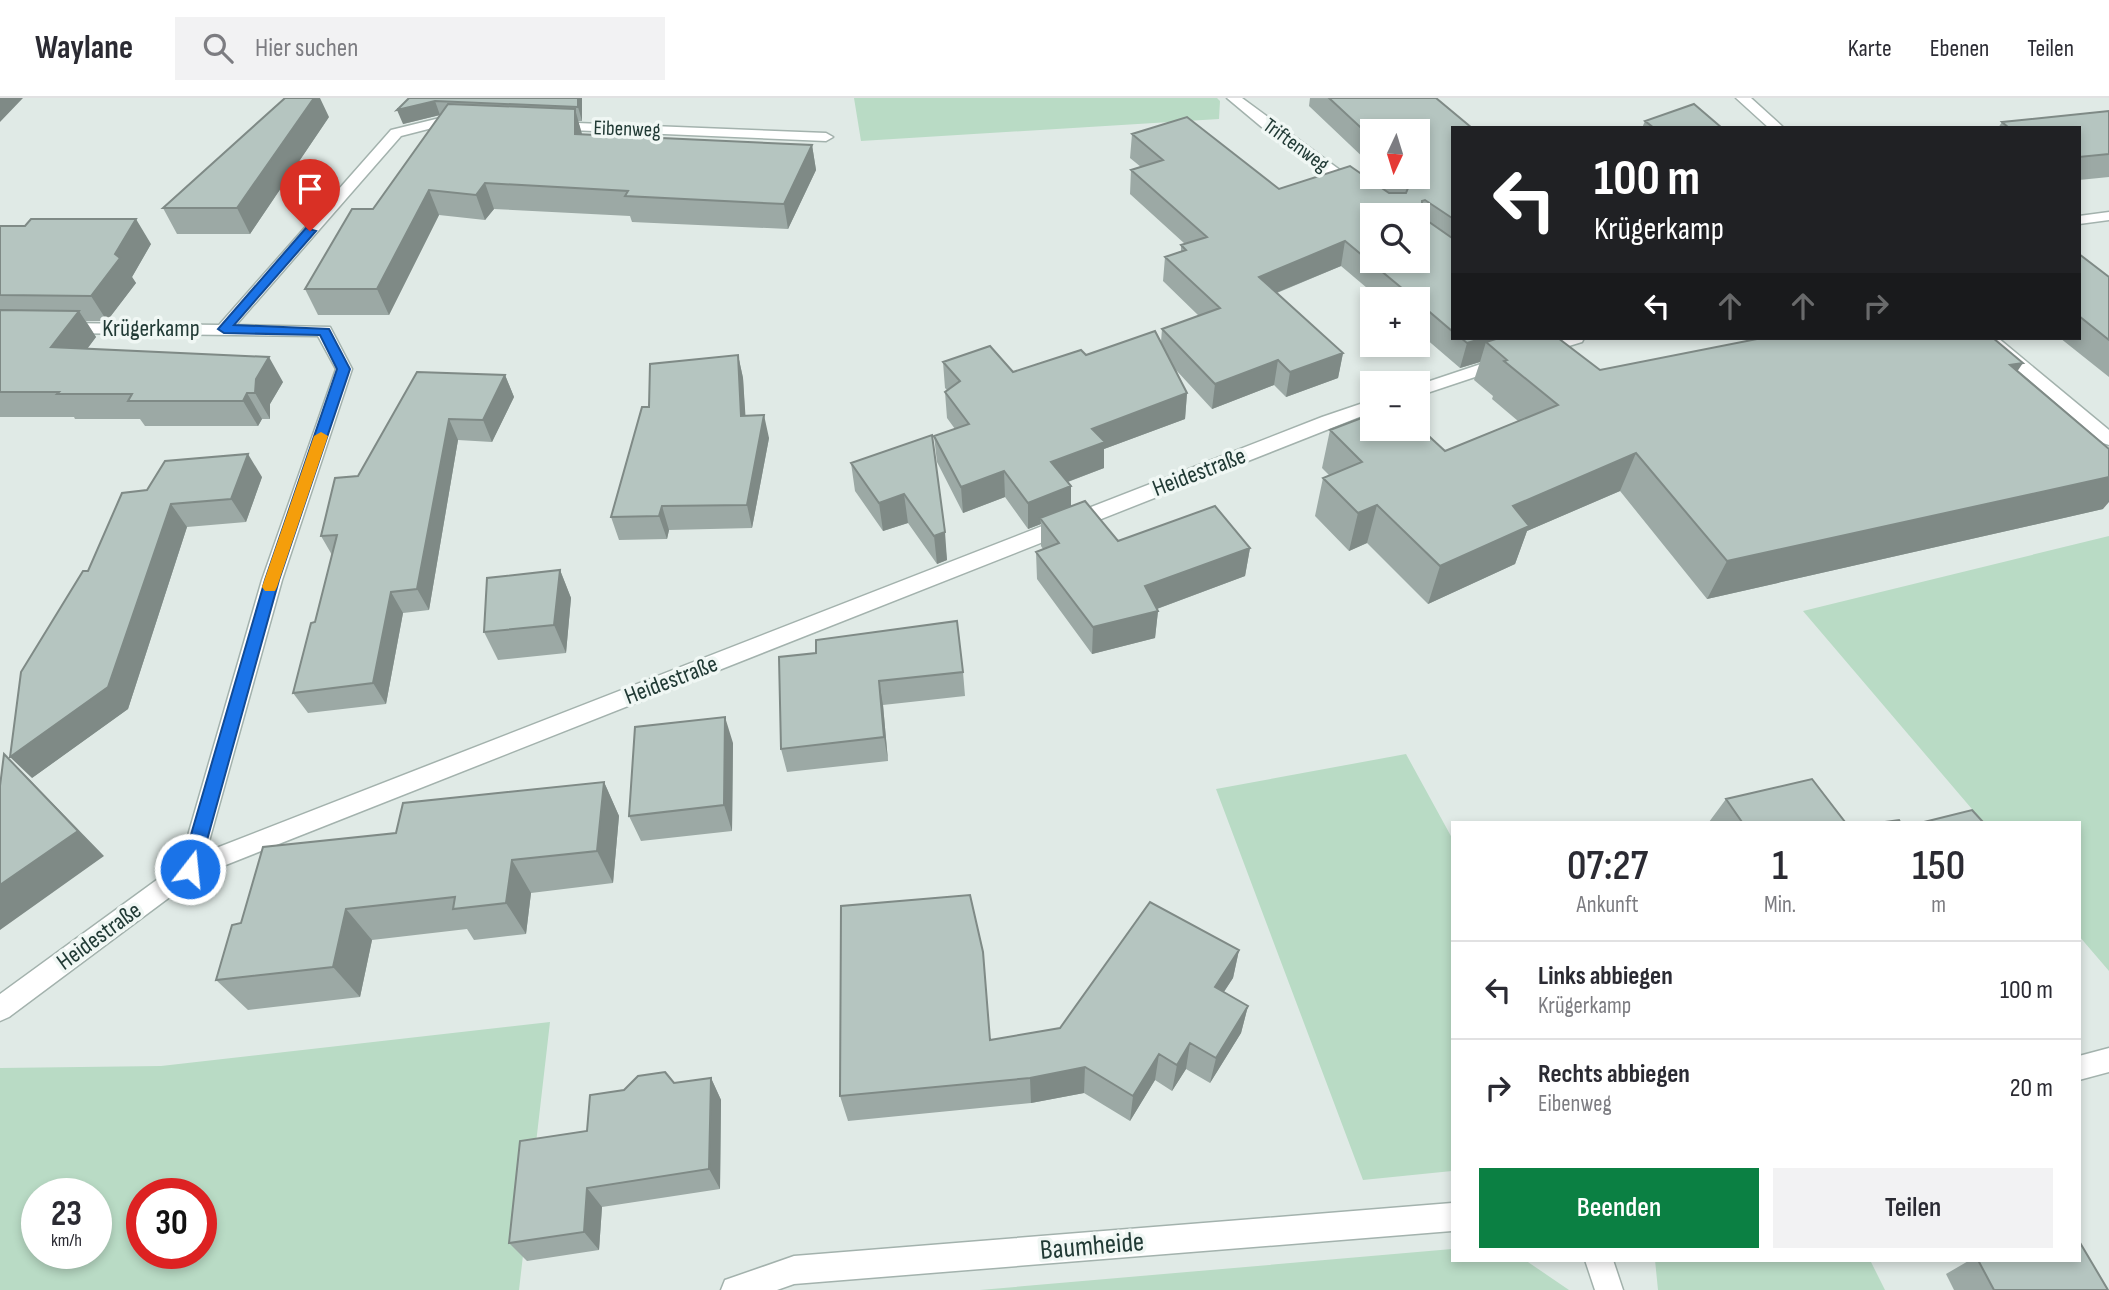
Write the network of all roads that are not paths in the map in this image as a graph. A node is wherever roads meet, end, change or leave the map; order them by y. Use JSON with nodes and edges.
{"nodes":[{"id":1,"x":1234,"y":98,"type":"edge"},
{"id":2,"x":1743,"y":98,"type":"edge"},
{"id":3,"x":481,"y":123,"type":"edge"},
{"id":4,"x":537,"y":126,"type":"edge"},
{"id":5,"x":1775,"y":126,"type":"edge"},
{"id":6,"x":826,"y":137,"type":"dead end"},
{"id":7,"x":1377,"y":203,"type":"edge"},
{"id":8,"x":2109,"y":216,"type":"edge"},
{"id":9,"x":2081,"y":220,"type":"edge"},
{"id":10,"x":40,"y":328,"type":"edge"},
{"id":11,"x":224,"y":329,"type":"junction"},
{"id":12,"x":1565,"y":340,"type":"edge"},
{"id":13,"x":1991,"y":340,"type":"edge"},
{"id":14,"x":1430,"y":387,"type":"edge"},
{"id":15,"x":1360,"y":411,"type":"edge"},
{"id":16,"x":2109,"y":439,"type":"edge"},
{"id":17,"x":190,"y":869,"type":"junction"},
{"id":18,"x":0,"y":1009,"type":"edge"},
{"id":19,"x":2109,"y":1060,"type":"edge"},
{"id":20,"x":2081,"y":1067,"type":"edge"},
{"id":21,"x":1451,"y":1217,"type":"edge"},
{"id":22,"x":1599,"y":1262,"type":"edge"},
{"id":23,"x":735,"y":1290,"type":"edge"},
{"id":24,"x":1609,"y":1290,"type":"edge"}],
"edges":[{"from":1,"to":7,"type":"street","name":"Triftenweg"},
{"from":2,"to":5,"type":"street"},
{"from":3,"to":11,"type":"street"},
{"from":4,"to":6,"type":"street","name":"Eibenweg"},
{"from":8,"to":9,"type":"street"},
{"from":10,"to":11,"type":"street","name":"Krügerkamp"},
{"from":11,"to":17,"type":"street","name":"Krügerkamp"},
{"from":12,"to":14,"type":"street"},
{"from":13,"to":16,"type":"street"},
{"from":15,"to":17,"type":"street","name":"Heidestraße"},
{"from":17,"to":18,"type":"street","name":"Heidestraße"},
{"from":19,"to":20,"type":"street"},
{"from":21,"to":23,"type":"street","name":"Baumheide"},
{"from":22,"to":24,"type":"street"}]}
